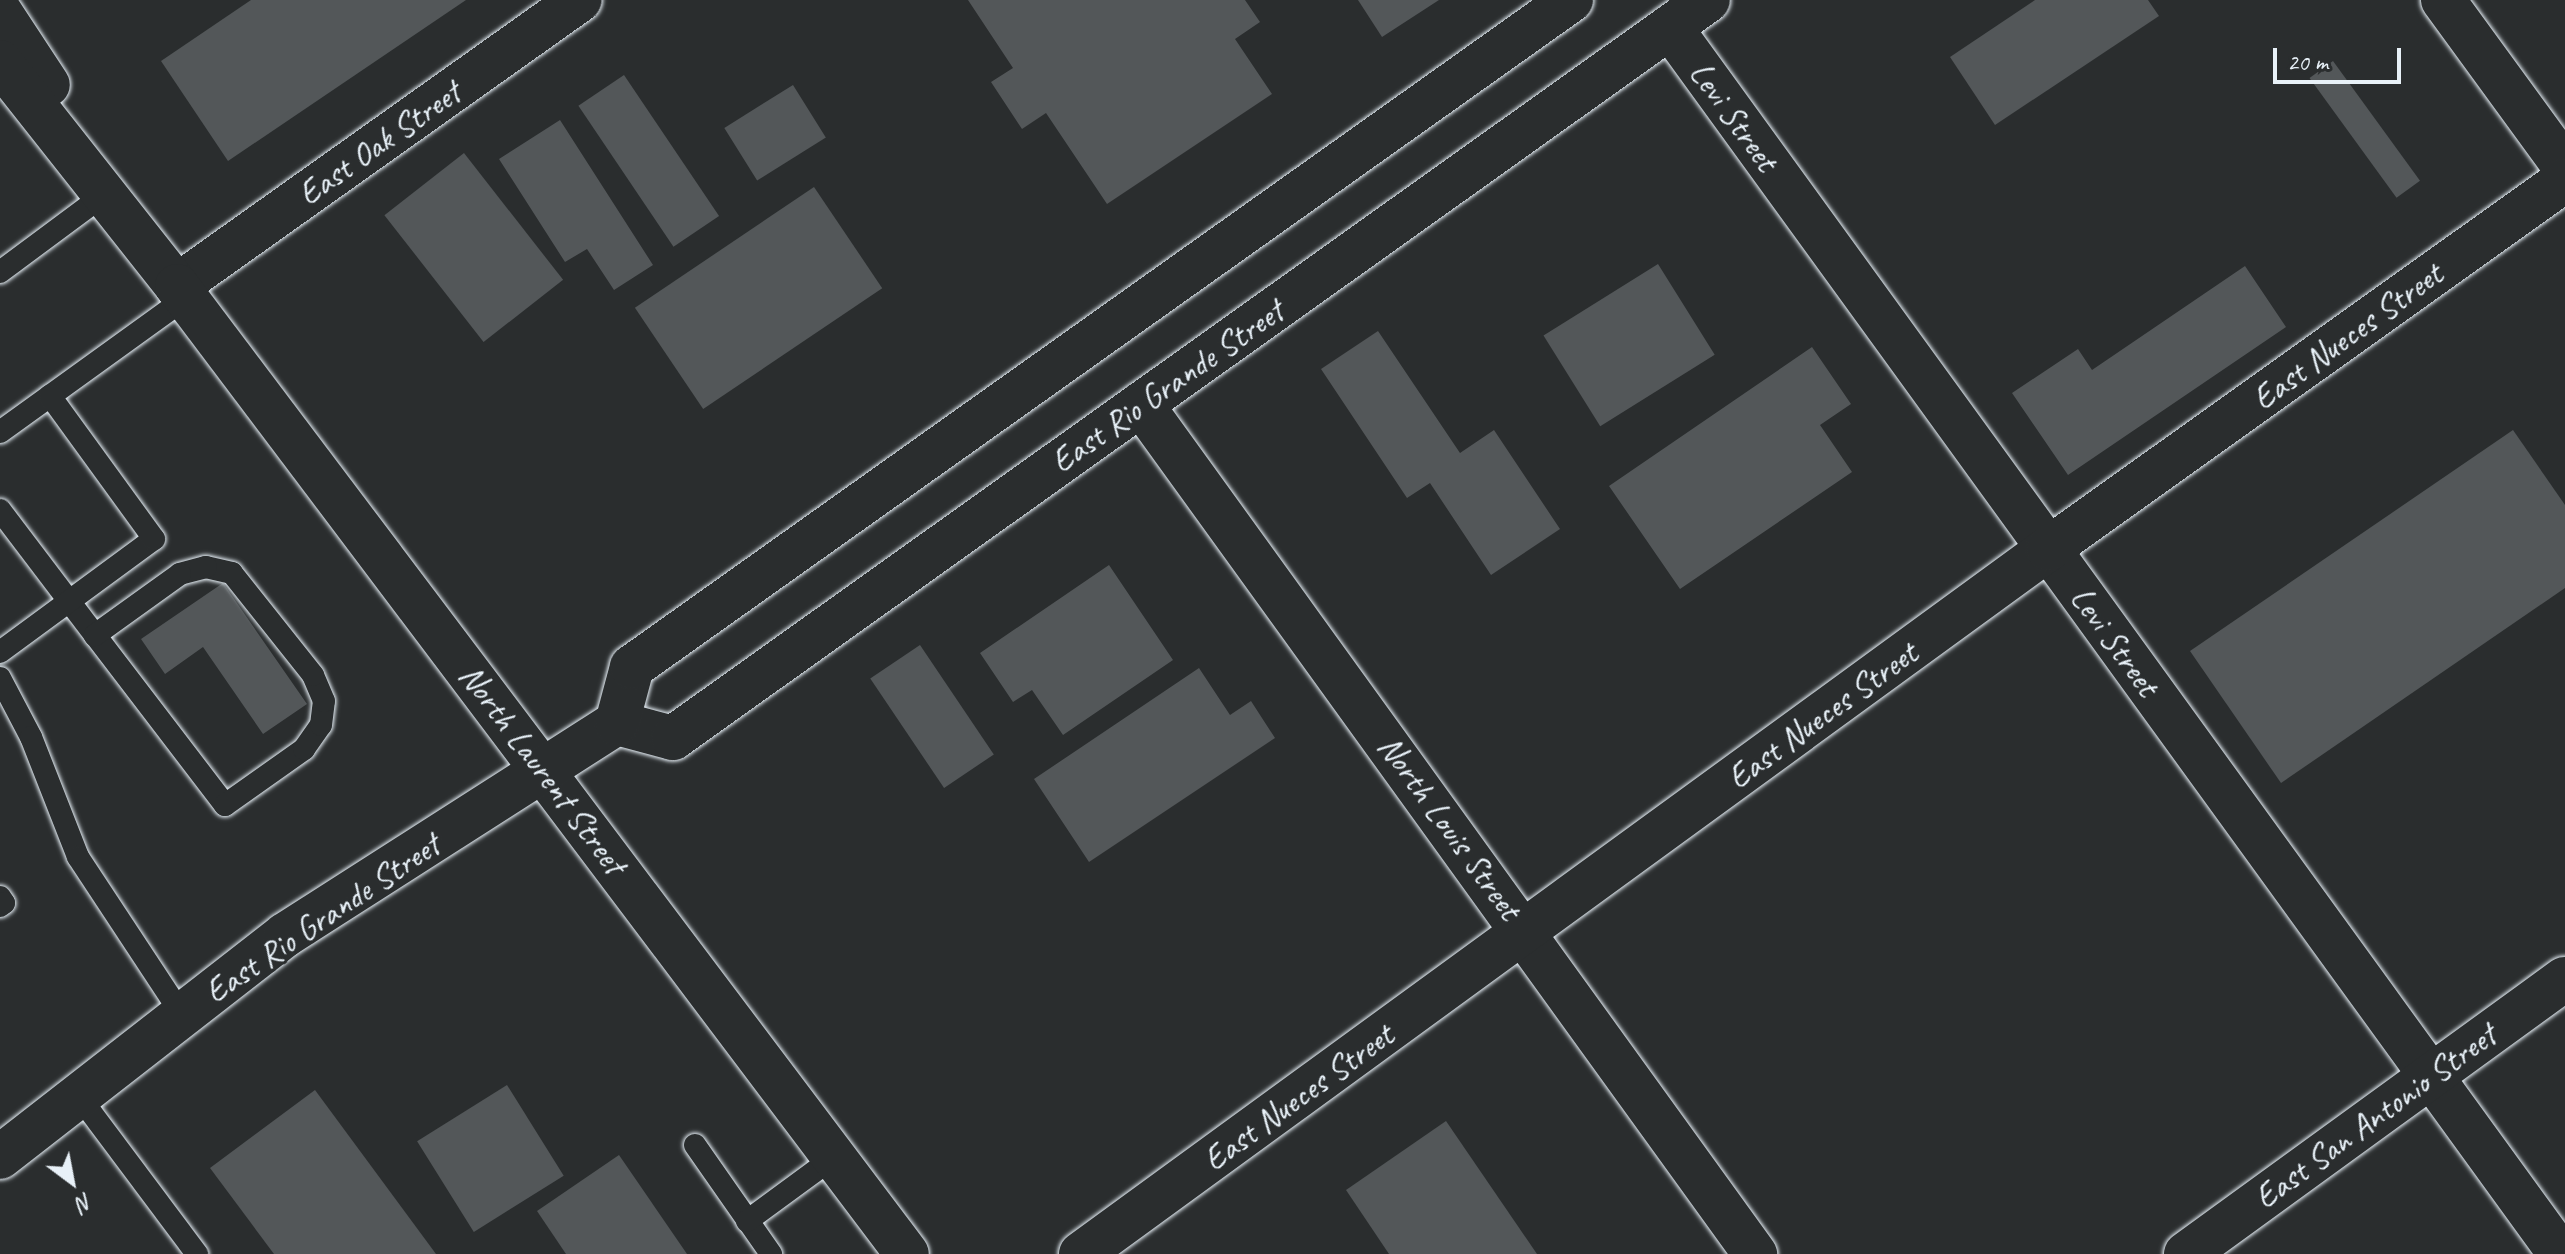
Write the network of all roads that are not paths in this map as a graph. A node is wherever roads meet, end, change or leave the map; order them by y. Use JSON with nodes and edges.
{"nodes":[{"id":1,"x":580,"y":0,"type":"edge"},
{"id":2,"x":1571,"y":0,"type":"edge"},
{"id":3,"x":1708,"y":0,"type":"edge"},
{"id":4,"x":2443,"y":0,"type":"edge"},
{"id":5,"x":0,"y":12,"type":"edge"},
{"id":6,"x":1670,"y":27,"type":"junction"},
{"id":7,"x":0,"y":62,"type":"edge"},
{"id":8,"x":2565,"y":167,"type":"edge"},
{"id":9,"x":2565,"y":180,"type":"edge"},
{"id":10,"x":105,"y":194,"type":"junction"},
{"id":11,"x":0,"y":272,"type":"edge"},
{"id":12,"x":182,"y":292,"type":"junction"},
{"id":13,"x":50,"y":396,"type":"junction"},
{"id":14,"x":1141,"y":404,"type":"junction"},
{"id":15,"x":0,"y":432,"type":"edge"},
{"id":16,"x":0,"y":510,"type":"edge"},
{"id":17,"x":2048,"y":549,"type":"junction"},
{"id":18,"x":69,"y":601,"type":"junction"},
{"id":19,"x":95,"y":635,"type":"junction"},
{"id":20,"x":0,"y":652,"type":"edge"},
{"id":21,"x":0,"y":678,"type":"edge"},
{"id":22,"x":8,"y":712,"type":"edge"},
{"id":23,"x":617,"y":723,"type":"junction"},
{"id":24,"x":545,"y":772,"type":"junction"},
{"id":25,"x":0,"y":897,"type":"edge"},
{"id":26,"x":0,"y":906,"type":"edge"},
{"id":27,"x":1526,"y":933,"type":"junction"},
{"id":28,"x":2565,"y":979,"type":"edge"},
{"id":29,"x":182,"y":1015,"type":"junction"},
{"id":30,"x":2433,"y":1073,"type":"junction"},
{"id":31,"x":78,"y":1095,"type":"junction"},
{"id":32,"x":695,"y":1145,"type":"dead end"},
{"id":33,"x":0,"y":1157,"type":"edge"},
{"id":34,"x":834,"y":1157,"type":"junction"},
{"id":35,"x":747,"y":1221,"type":"junction"},
{"id":36,"x":899,"y":1251,"type":"edge"},
{"id":37,"x":197,"y":1254,"type":"edge"},
{"id":38,"x":771,"y":1254,"type":"edge"},
{"id":39,"x":1081,"y":1254,"type":"edge"},
{"id":40,"x":1755,"y":1254,"type":"edge"},
{"id":41,"x":2186,"y":1254,"type":"edge"},
{"id":42,"x":2560,"y":1254,"type":"edge"}],
"edges":[{"from":1,"to":12,"type":"street","name":"East Oak Street"},
{"from":2,"to":23,"type":"street"},
{"from":3,"to":6,"type":"street","name":"East Rio Grande Street"},
{"from":4,"to":8,"type":"street"},
{"from":5,"to":12,"type":"street","name":"North Laurent Street"},
{"from":6,"to":14,"type":"street","name":"East Rio Grande Street"},
{"from":6,"to":17,"type":"street","name":"Levi Street"},
{"from":7,"to":10,"type":"street","name":"North Laurent Street"},
{"from":9,"to":17,"type":"street","name":"East Nueces Street"},
{"from":10,"to":11,"type":"lane"},
{"from":10,"to":12,"type":"street","name":"North Laurent Street"},
{"from":12,"to":13,"type":"lane"},
{"from":12,"to":24,"type":"street","name":"North Laurent Street"},
{"from":13,"to":15,"type":"lane"},
{"from":13,"to":18,"type":"lane"},
{"from":14,"to":23,"type":"street","name":"East Rio Grande Street"},
{"from":14,"to":27,"type":"street","name":"North Louis Street"},
{"from":16,"to":18,"type":"lane"},
{"from":17,"to":27,"type":"street","name":"East Nueces Street"},
{"from":17,"to":30,"type":"street","name":"Levi Street"},
{"from":18,"to":19,"type":"lane"},
{"from":18,"to":20,"type":"lane"},
{"from":19,"to":19,"type":"lane"},
{"from":21,"to":22,"type":"lane"},
{"from":22,"to":29,"type":"lane"},
{"from":23,"to":24,"type":"street","name":"East Rio Grande Street"},
{"from":24,"to":29,"type":"street","name":"East Rio Grande Street"},
{"from":24,"to":34,"type":"street","name":"North Laurent Street"},
{"from":25,"to":26,"type":"lane"},
{"from":27,"to":39,"type":"street","name":"East Nueces Street"},
{"from":27,"to":40,"type":"street","name":"North Louis Street"},
{"from":28,"to":30,"type":"street","name":"East San Antonio Street"},
{"from":29,"to":31,"type":"street","name":"East Rio Grande Street"},
{"from":30,"to":41,"type":"street","name":"East San Antonio Street"},
{"from":30,"to":42,"type":"street","name":"Levi Street"},
{"from":31,"to":33,"type":"street","name":"East Rio Grande Street"},
{"from":31,"to":37,"type":"lane"},
{"from":32,"to":35,"type":"lane"},
{"from":34,"to":35,"type":"lane"},
{"from":34,"to":36,"type":"street","name":"North Laurent Street"},
{"from":35,"to":38,"type":"lane"}]}
